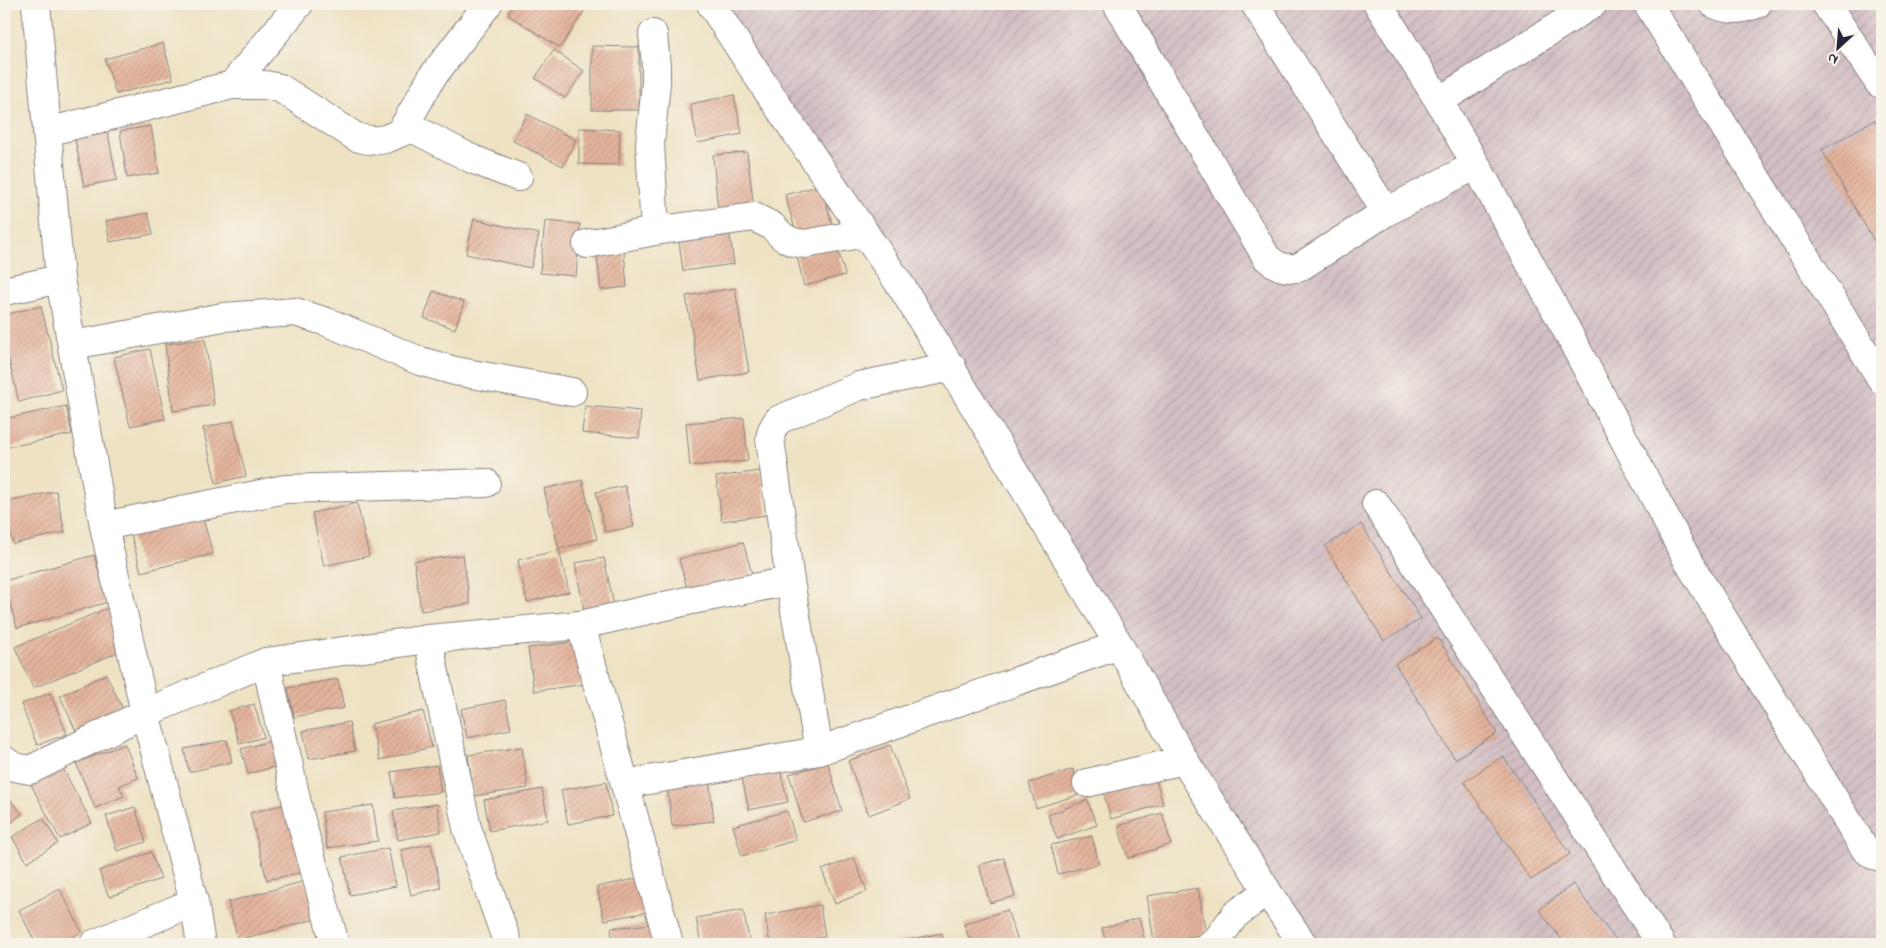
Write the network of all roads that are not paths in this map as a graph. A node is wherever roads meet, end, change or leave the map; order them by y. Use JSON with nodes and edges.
{"nodes":[{"id":1,"x":36,"y":4,"type":"edge"},
{"id":2,"x":299,"y":4,"type":"edge"},
{"id":3,"x":488,"y":4,"type":"edge"},
{"id":4,"x":711,"y":4,"type":"edge"},
{"id":5,"x":1117,"y":4,"type":"edge"},
{"id":6,"x":1256,"y":4,"type":"edge"},
{"id":7,"x":1378,"y":4,"type":"edge"},
{"id":8,"x":1593,"y":4,"type":"edge"},
{"id":9,"x":1648,"y":4,"type":"edge"},
{"id":10,"x":1714,"y":4,"type":"edge"},
{"id":11,"x":1757,"y":4,"type":"edge"},
{"id":12,"x":1826,"y":4,"type":"edge"},
{"id":13,"x":653,"y":34,"type":"dead end"},
{"id":14,"x":1881,"y":84,"type":"edge"},
{"id":15,"x":232,"y":85,"type":"junction"},
{"id":16,"x":1439,"y":101,"type":"junction"},
{"id":17,"x":47,"y":132,"type":"junction"},
{"id":18,"x":401,"y":132,"type":"junction"},
{"id":19,"x":1476,"y":165,"type":"junction"},
{"id":20,"x":518,"y":176,"type":"dead end"},
{"id":21,"x":1386,"y":212,"type":"junction"},
{"id":22,"x":655,"y":231,"type":"junction"},
{"id":23,"x":865,"y":233,"type":"junction"},
{"id":24,"x":587,"y":244,"type":"dead end"},
{"id":25,"x":60,"y":279,"type":"junction"},
{"id":26,"x":4,"y":291,"type":"edge"},
{"id":27,"x":73,"y":346,"type":"junction"},
{"id":28,"x":952,"y":367,"type":"junction"},
{"id":29,"x":1882,"y":380,"type":"edge"},
{"id":30,"x":572,"y":392,"type":"dead end"},
{"id":31,"x":486,"y":483,"type":"dead end"},
{"id":32,"x":1376,"y":504,"type":"dead end"},
{"id":33,"x":104,"y":526,"type":"junction"},
{"id":34,"x":790,"y":581,"type":"junction"},
{"id":35,"x":581,"y":625,"type":"junction"},
{"id":36,"x":428,"y":639,"type":"junction"},
{"id":37,"x":1119,"y":645,"type":"junction"},
{"id":38,"x":266,"y":662,"type":"junction"},
{"id":39,"x":145,"y":713,"type":"junction"},
{"id":40,"x":818,"y":751,"type":"junction"},
{"id":41,"x":4,"y":760,"type":"edge"},
{"id":42,"x":1184,"y":760,"type":"junction"},
{"id":43,"x":1087,"y":783,"type":"dead end"},
{"id":44,"x":625,"y":784,"type":"junction"},
{"id":45,"x":1882,"y":857,"type":"edge"},
{"id":46,"x":1267,"y":891,"type":"junction"},
{"id":47,"x":194,"y":902,"type":"junction"},
{"id":48,"x":94,"y":944,"type":"edge"},
{"id":49,"x":201,"y":944,"type":"edge"},
{"id":50,"x":335,"y":944,"type":"edge"},
{"id":51,"x":508,"y":944,"type":"edge"},
{"id":52,"x":669,"y":944,"type":"edge"},
{"id":53,"x":1211,"y":944,"type":"edge"},
{"id":54,"x":1303,"y":944,"type":"edge"},
{"id":55,"x":1661,"y":944,"type":"edge"}],
"edges":[{"from":1,"to":17,"type":"street"},
{"from":2,"to":15,"type":"street"},
{"from":3,"to":18,"type":"street"},
{"from":4,"to":23,"type":"street"},
{"from":5,"to":21,"type":"street"},
{"from":6,"to":21,"type":"street"},
{"from":7,"to":16,"type":"street"},
{"from":8,"to":16,"type":"street"},
{"from":9,"to":29,"type":"street"},
{"from":10,"to":11,"type":"street"},
{"from":12,"to":14,"type":"street"},
{"from":13,"to":22,"type":"street"},
{"from":15,"to":17,"type":"street"},
{"from":15,"to":18,"type":"street"},
{"from":16,"to":19,"type":"street"},
{"from":17,"to":25,"type":"street"},
{"from":18,"to":20,"type":"street"},
{"from":19,"to":21,"type":"street"},
{"from":19,"to":45,"type":"street"},
{"from":22,"to":23,"type":"street"},
{"from":22,"to":24,"type":"street"},
{"from":23,"to":28,"type":"street"},
{"from":25,"to":26,"type":"street"},
{"from":25,"to":27,"type":"street"},
{"from":27,"to":30,"type":"street"},
{"from":27,"to":33,"type":"street"},
{"from":28,"to":34,"type":"street"},
{"from":28,"to":37,"type":"street"},
{"from":31,"to":33,"type":"street"},
{"from":32,"to":55,"type":"street"},
{"from":33,"to":39,"type":"street"},
{"from":34,"to":35,"type":"street"},
{"from":34,"to":40,"type":"street"},
{"from":35,"to":36,"type":"street"},
{"from":35,"to":44,"type":"street"},
{"from":36,"to":38,"type":"street"},
{"from":36,"to":51,"type":"street"},
{"from":37,"to":40,"type":"street"},
{"from":37,"to":42,"type":"street"},
{"from":38,"to":39,"type":"street"},
{"from":38,"to":50,"type":"street"},
{"from":39,"to":41,"type":"street"},
{"from":39,"to":47,"type":"street"},
{"from":40,"to":44,"type":"street"},
{"from":42,"to":43,"type":"street"},
{"from":42,"to":46,"type":"street"},
{"from":44,"to":52,"type":"street"},
{"from":46,"to":53,"type":"street"},
{"from":46,"to":54,"type":"street"},
{"from":47,"to":48,"type":"street"},
{"from":47,"to":49,"type":"street"}]}
